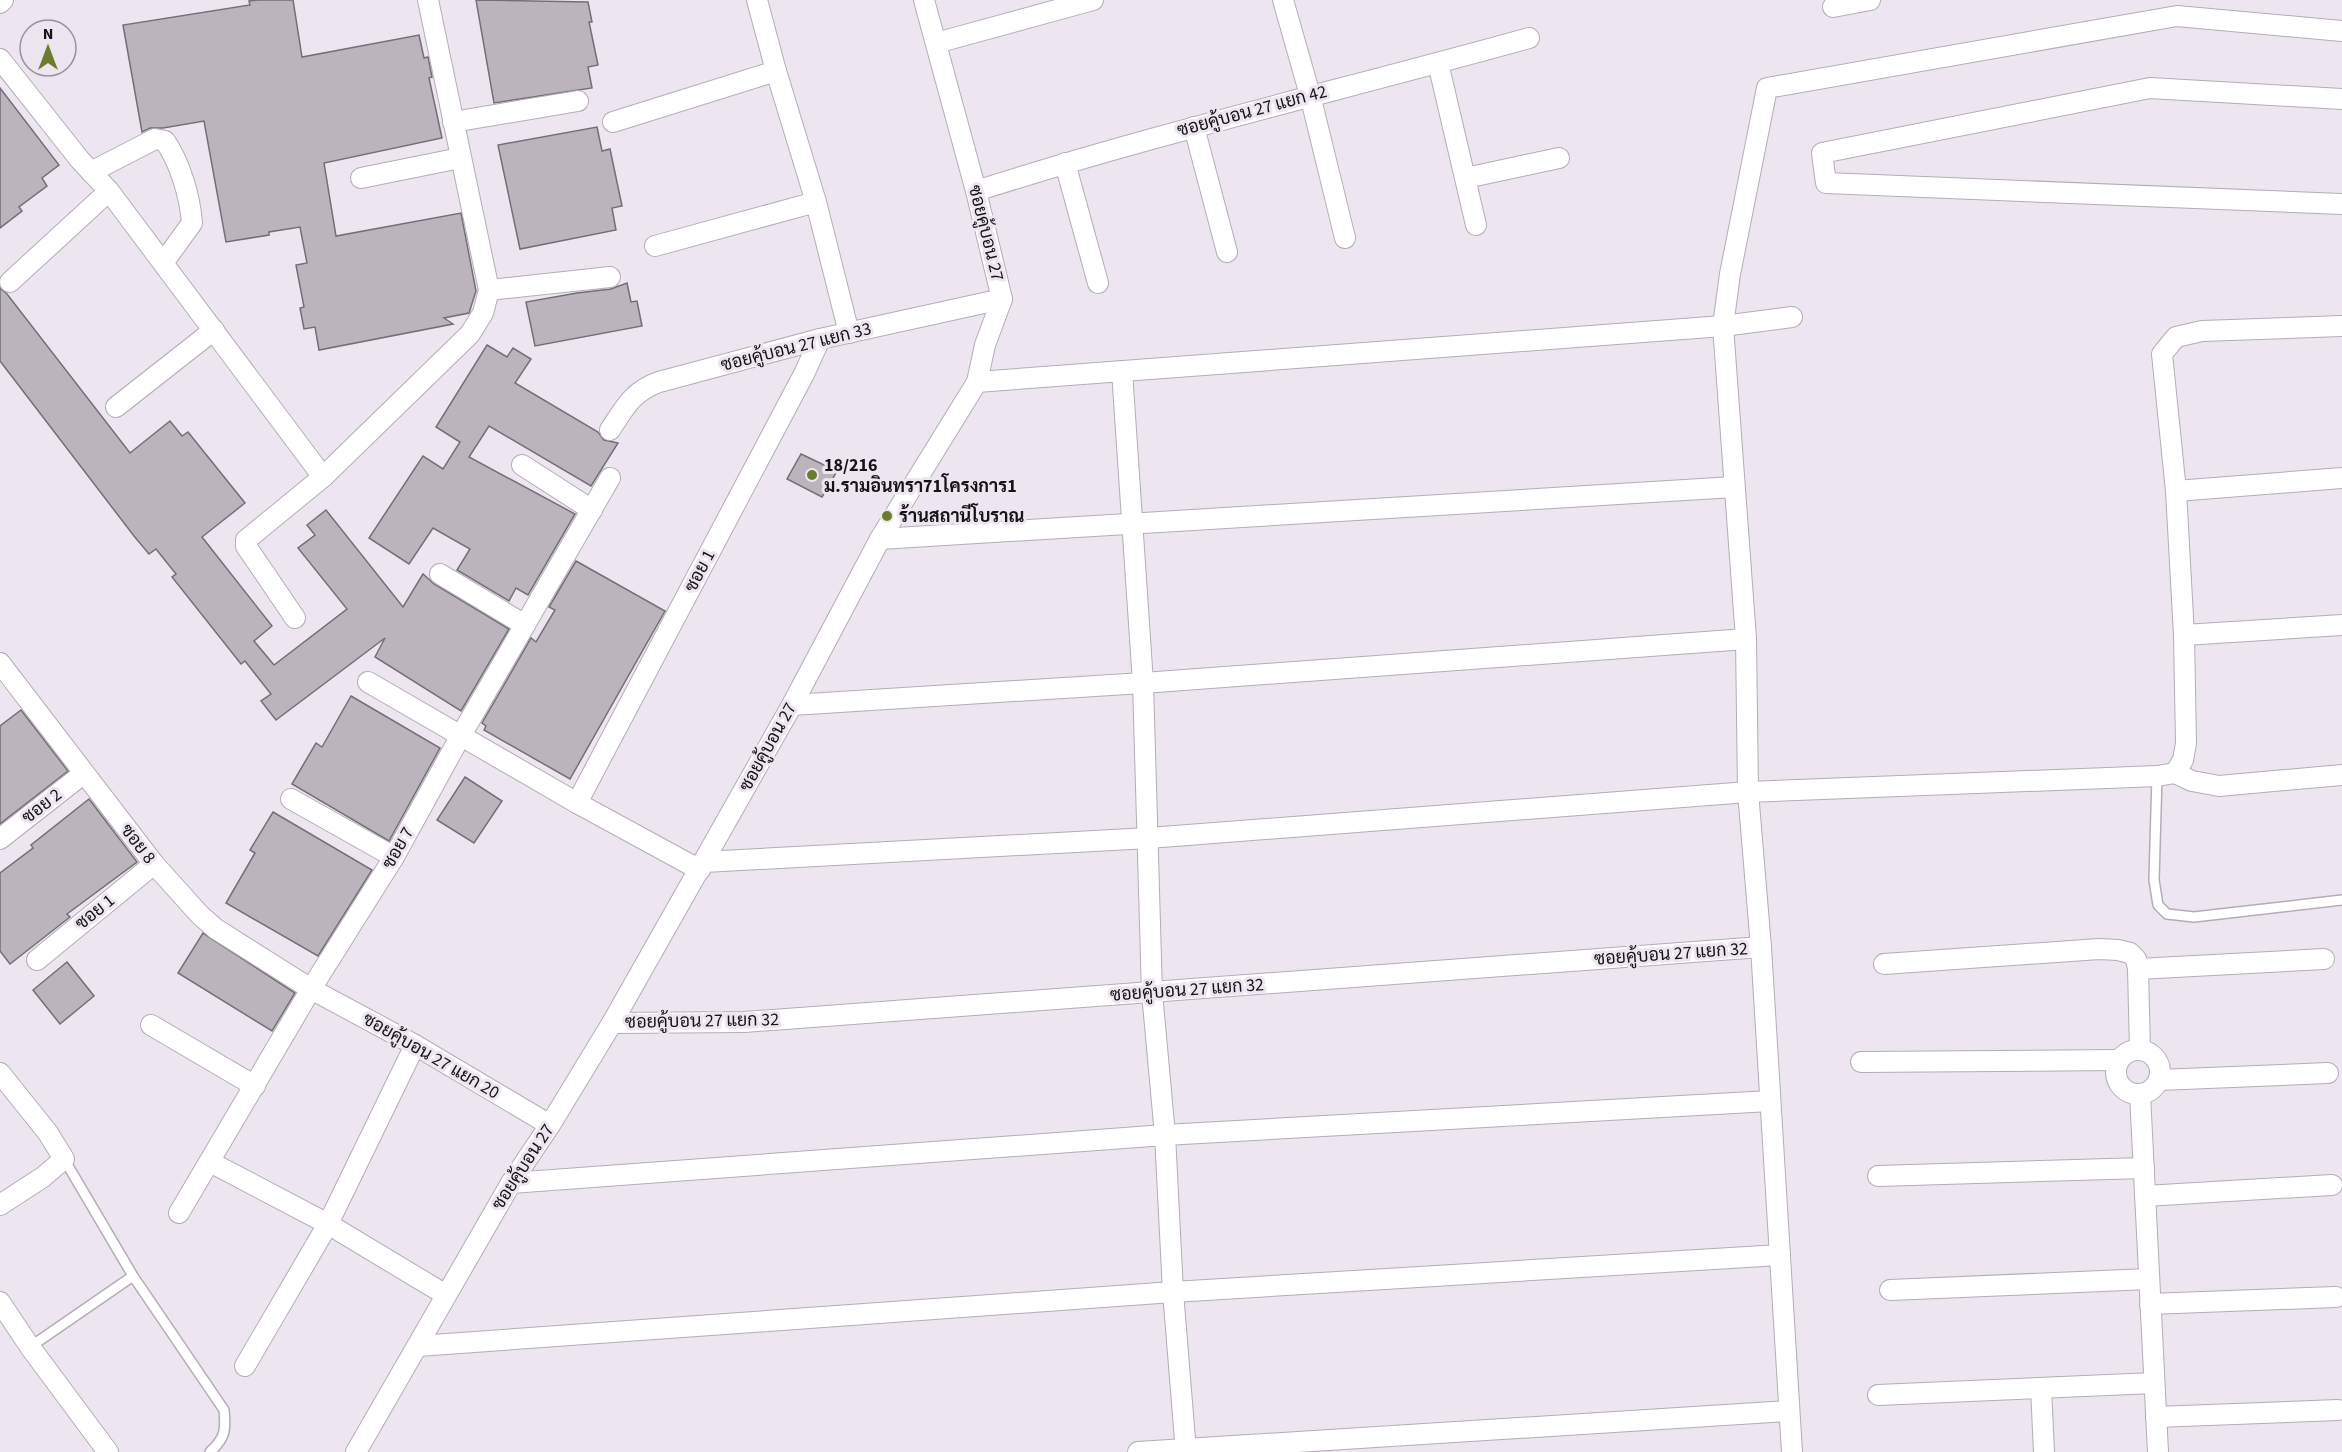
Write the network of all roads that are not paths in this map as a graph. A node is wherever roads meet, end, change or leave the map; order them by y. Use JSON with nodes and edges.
{"nodes":[{"id":1,"x":3,"y":0,"type":"edge"},
{"id":2,"x":428,"y":0,"type":"edge"},
{"id":3,"x":757,"y":0,"type":"edge"},
{"id":4,"x":924,"y":0,"type":"edge"},
{"id":5,"x":1093,"y":0,"type":"edge"},
{"id":6,"x":1283,"y":0,"type":"edge"},
{"id":7,"x":1870,"y":0,"type":"edge"},
{"id":8,"x":0,"y":3,"type":"edge"},
{"id":9,"x":1833,"y":7,"type":"dead end"},
{"id":10,"x":2342,"y":31,"type":"edge"},
{"id":11,"x":1529,"y":38,"type":"dead end"},
{"id":12,"x":936,"y":43,"type":"junction"},
{"id":13,"x":0,"y":59,"type":"edge"},
{"id":14,"x":1438,"y":63,"type":"junction"},
{"id":15,"x":776,"y":71,"type":"junction"},
{"id":16,"x":1310,"y":95,"type":"junction"},
{"id":17,"x":2342,"y":99,"type":"edge"},
{"id":18,"x":578,"y":101,"type":"dead end"},
{"id":19,"x":453,"y":122,"type":"junction"},
{"id":20,"x":614,"y":122,"type":"dead end"},
{"id":21,"x":1194,"y":127,"type":"junction"},
{"id":22,"x":460,"y":158,"type":"junction"},
{"id":23,"x":1559,"y":158,"type":"dead end"},
{"id":24,"x":1065,"y":163,"type":"junction"},
{"id":25,"x":91,"y":172,"type":"junction"},
{"id":26,"x":361,"y":178,"type":"dead end"},
{"id":27,"x":1466,"y":178,"type":"junction"},
{"id":28,"x":109,"y":191,"type":"junction"},
{"id":29,"x":976,"y":191,"type":"junction"},
{"id":30,"x":816,"y":202,"type":"junction"},
{"id":31,"x":2342,"y":204,"type":"edge"},
{"id":32,"x":1476,"y":225,"type":"dead end"},
{"id":33,"x":1345,"y":238,"type":"dead end"},
{"id":34,"x":655,"y":246,"type":"dead end"},
{"id":35,"x":1227,"y":252,"type":"dead end"},
{"id":36,"x":163,"y":263,"type":"junction"},
{"id":37,"x":610,"y":277,"type":"dead end"},
{"id":38,"x":10,"y":282,"type":"dead end"},
{"id":39,"x":1098,"y":283,"type":"dead end"},
{"id":40,"x":489,"y":290,"type":"junction"},
{"id":41,"x":1002,"y":299,"type":"junction"},
{"id":42,"x":1792,"y":317,"type":"dead end"},
{"id":43,"x":1723,"y":326,"type":"junction"},
{"id":44,"x":2342,"y":326,"type":"edge"},
{"id":45,"x":214,"y":330,"type":"junction"},
{"id":46,"x":849,"y":333,"type":"junction"},
{"id":47,"x":820,"y":339,"type":"junction"},
{"id":48,"x":1122,"y":371,"type":"junction"},
{"id":49,"x":977,"y":382,"type":"junction"},
{"id":50,"x":116,"y":407,"type":"dead end"},
{"id":51,"x":610,"y":430,"type":"dead end"},
{"id":52,"x":522,"y":465,"type":"dead end"},
{"id":53,"x":323,"y":477,"type":"junction"},
{"id":54,"x":610,"y":478,"type":"dead end"},
{"id":55,"x":2342,"y":478,"type":"edge"},
{"id":56,"x":1734,"y":487,"type":"junction"},
{"id":57,"x":2176,"y":491,"type":"junction"},
{"id":58,"x":592,"y":510,"type":"junction"},
{"id":59,"x":1132,"y":523,"type":"junction"},
{"id":60,"x":880,"y":539,"type":"junction"},
{"id":61,"x":440,"y":574,"type":"dead end"},
{"id":62,"x":295,"y":618,"type":"dead end"},
{"id":63,"x":525,"y":625,"type":"junction"},
{"id":64,"x":2342,"y":625,"type":"edge"},
{"id":65,"x":2184,"y":635,"type":"junction"},
{"id":66,"x":1746,"y":639,"type":"junction"},
{"id":67,"x":0,"y":663,"type":"edge"},
{"id":68,"x":368,"y":682,"type":"dead end"},
{"id":69,"x":1143,"y":683,"type":"junction"},
{"id":70,"x":6,"y":685,"type":"edge"},
{"id":71,"x":792,"y":705,"type":"junction"},
{"id":72,"x":460,"y":736,"type":"junction"},
{"id":73,"x":83,"y":774,"type":"junction"},
{"id":74,"x":2166,"y":774,"type":"junction"},
{"id":75,"x":2342,"y":775,"type":"edge"},
{"id":76,"x":1748,"y":792,"type":"junction"},
{"id":77,"x":291,"y":799,"type":"dead end"},
{"id":78,"x":577,"y":803,"type":"junction"},
{"id":79,"x":1149,"y":838,"type":"junction"},
{"id":80,"x":0,"y":839,"type":"edge"},
{"id":81,"x":394,"y":857,"type":"junction"},
{"id":82,"x":154,"y":864,"type":"junction"},
{"id":83,"x":702,"y":866,"type":"junction"},
{"id":84,"x":2342,"y":900,"type":"edge"},
{"id":85,"x":1761,"y":947,"type":"junction"},
{"id":86,"x":2324,"y":959,"type":"dead end"},
{"id":87,"x":37,"y":960,"type":"dead end"},
{"id":88,"x":1884,"y":964,"type":"dead end"},
{"id":89,"x":2138,"y":969,"type":"junction"},
{"id":90,"x":311,"y":989,"type":"junction"},
{"id":91,"x":1152,"y":993,"type":"junction"},
{"id":92,"x":612,"y":1023,"type":"junction"},
{"id":93,"x":151,"y":1025,"type":"dead end"},
{"id":94,"x":415,"y":1045,"type":"junction"},
{"id":95,"x":2140,"y":1050,"type":"junction"},
{"id":96,"x":2119,"y":1060,"type":"junction"},
{"id":97,"x":1861,"y":1062,"type":"dead end"},
{"id":98,"x":0,"y":1072,"type":"edge"},
{"id":99,"x":2328,"y":1073,"type":"dead end"},
{"id":100,"x":2159,"y":1080,"type":"junction"},
{"id":101,"x":255,"y":1086,"type":"junction"},
{"id":102,"x":2140,"y":1094,"type":"junction"},
{"id":103,"x":1770,"y":1101,"type":"junction"},
{"id":104,"x":550,"y":1125,"type":"junction"},
{"id":105,"x":1166,"y":1135,"type":"junction"},
{"id":106,"x":64,"y":1159,"type":"junction"},
{"id":107,"x":210,"y":1162,"type":"junction"},
{"id":108,"x":2144,"y":1168,"type":"junction"},
{"id":109,"x":1878,"y":1176,"type":"dead end"},
{"id":110,"x":511,"y":1183,"type":"junction"},
{"id":111,"x":2332,"y":1185,"type":"dead end"},
{"id":112,"x":2145,"y":1196,"type":"junction"},
{"id":113,"x":0,"y":1205,"type":"edge"},
{"id":114,"x":179,"y":1213,"type":"dead end"},
{"id":115,"x":328,"y":1224,"type":"junction"},
{"id":116,"x":1780,"y":1255,"type":"junction"},
{"id":117,"x":133,"y":1276,"type":"junction"},
{"id":118,"x":2149,"y":1279,"type":"junction"},
{"id":119,"x":1890,"y":1290,"type":"dead end"},
{"id":120,"x":1173,"y":1292,"type":"junction"},
{"id":121,"x":446,"y":1295,"type":"junction"},
{"id":122,"x":2336,"y":1297,"type":"dead end"},
{"id":123,"x":0,"y":1302,"type":"edge"},
{"id":124,"x":2150,"y":1304,"type":"junction"},
{"id":125,"x":418,"y":1346,"type":"junction"},
{"id":126,"x":30,"y":1347,"type":"junction"},
{"id":127,"x":245,"y":1366,"type":"dead end"},
{"id":128,"x":2154,"y":1383,"type":"junction"},
{"id":129,"x":2041,"y":1388,"type":"junction"},
{"id":130,"x":1878,"y":1395,"type":"dead end"},
{"id":131,"x":2338,"y":1410,"type":"dead end"},
{"id":132,"x":1789,"y":1411,"type":"junction"},
{"id":133,"x":2156,"y":1417,"type":"junction"},
{"id":134,"x":1186,"y":1450,"type":"edge"},
{"id":135,"x":108,"y":1452,"type":"edge"},
{"id":136,"x":210,"y":1452,"type":"edge"},
{"id":137,"x":356,"y":1452,"type":"edge"},
{"id":138,"x":1138,"y":1452,"type":"edge"},
{"id":139,"x":1792,"y":1452,"type":"edge"},
{"id":140,"x":2044,"y":1452,"type":"edge"},
{"id":141,"x":2158,"y":1452,"type":"edge"}],
"edges":[{"from":1,"to":8,"type":"street"},
{"from":2,"to":19,"type":"street"},
{"from":3,"to":15,"type":"street"},
{"from":4,"to":12,"type":"street","name":"ซอยคู้บอน 27"},
{"from":5,"to":12,"type":"street"},
{"from":6,"to":16,"type":"street"},
{"from":7,"to":9,"type":"street"},
{"from":10,"to":43,"type":"street"},
{"from":11,"to":14,"type":"street","name":"ซอยคู้บอน 27 แยก 42"},
{"from":12,"to":29,"type":"street","name":"ซอยคู้บอน 27"},
{"from":13,"to":25,"type":"street"},
{"from":14,"to":16,"type":"street","name":"ซอยคู้บอน 27 แยก 42"},
{"from":14,"to":27,"type":"street"},
{"from":15,"to":20,"type":"street"},
{"from":15,"to":30,"type":"street"},
{"from":16,"to":21,"type":"street","name":"ซอยคู้บอน 27 แยก 42"},
{"from":16,"to":33,"type":"street"},
{"from":17,"to":31,"type":"street"},
{"from":18,"to":19,"type":"street"},
{"from":19,"to":22,"type":"street"},
{"from":21,"to":24,"type":"street","name":"ซอยคู้บอน 27 แยก 42"},
{"from":21,"to":35,"type":"street"},
{"from":22,"to":26,"type":"street"},
{"from":22,"to":40,"type":"street"},
{"from":23,"to":27,"type":"street"},
{"from":24,"to":29,"type":"street","name":"ซอยคู้บอน 27 แยก 42"},
{"from":24,"to":39,"type":"street"},
{"from":25,"to":28,"type":"street"},
{"from":25,"to":36,"type":"street"},
{"from":27,"to":32,"type":"street"},
{"from":28,"to":36,"type":"street"},
{"from":28,"to":38,"type":"street"},
{"from":29,"to":41,"type":"street","name":"ซอยคู้บอน 27"},
{"from":30,"to":34,"type":"street"},
{"from":30,"to":46,"type":"street"},
{"from":36,"to":45,"type":"street"},
{"from":37,"to":40,"type":"street"},
{"from":40,"to":53,"type":"street"},
{"from":41,"to":46,"type":"street","name":"ซอยคู้บอน 27 แยก 33"},
{"from":41,"to":49,"type":"street","name":"ซอยคู้บอน 27"},
{"from":42,"to":43,"type":"street"},
{"from":43,"to":48,"type":"street"},
{"from":43,"to":56,"type":"street"},
{"from":44,"to":57,"type":"street"},
{"from":45,"to":50,"type":"street"},
{"from":45,"to":53,"type":"street"},
{"from":46,"to":47,"type":"street","name":"ซอยคู้บอน 27 แยก 33"},
{"from":47,"to":51,"type":"street","name":"ซอยคู้บอน 27 แยก 33"},
{"from":47,"to":78,"type":"street","name":"ซอย 1"},
{"from":48,"to":49,"type":"street"},
{"from":48,"to":59,"type":"street"},
{"from":49,"to":60,"type":"street","name":"ซอยคู้บอน 27"},
{"from":52,"to":58,"type":"street"},
{"from":53,"to":62,"type":"street"},
{"from":54,"to":58,"type":"street","name":"ซอย 7"},
{"from":55,"to":57,"type":"street"},
{"from":56,"to":59,"type":"street"},
{"from":56,"to":66,"type":"street"},
{"from":57,"to":65,"type":"street"},
{"from":58,"to":63,"type":"street","name":"ซอย 7"},
{"from":59,"to":60,"type":"street"},
{"from":59,"to":69,"type":"street"},
{"from":60,"to":71,"type":"street","name":"ซอยคู้บอน 27"},
{"from":61,"to":63,"type":"street"},
{"from":63,"to":72,"type":"street","name":"ซอย 7"},
{"from":64,"to":65,"type":"street"},
{"from":65,"to":74,"type":"street"},
{"from":66,"to":69,"type":"street"},
{"from":66,"to":76,"type":"street"},
{"from":67,"to":70,"type":"street","name":"ซอย 8"},
{"from":68,"to":72,"type":"street"},
{"from":69,"to":71,"type":"street"},
{"from":69,"to":79,"type":"street"},
{"from":70,"to":73,"type":"street","name":"ซอย 8"},
{"from":71,"to":83,"type":"street","name":"ซอยคู้บอน 27"},
{"from":72,"to":78,"type":"street"},
{"from":72,"to":81,"type":"street","name":"ซอย 7"},
{"from":73,"to":80,"type":"street","name":"ซอย 2"},
{"from":73,"to":82,"type":"street","name":"ซอย 8"},
{"from":74,"to":75,"type":"street"},
{"from":74,"to":76,"type":"street"},
{"from":74,"to":84,"type":"lane"},
{"from":76,"to":79,"type":"street"},
{"from":76,"to":85,"type":"street"},
{"from":77,"to":81,"type":"street"},
{"from":78,"to":83,"type":"street"},
{"from":79,"to":83,"type":"street"},
{"from":79,"to":91,"type":"street"},
{"from":81,"to":90,"type":"street","name":"ซอย 7"},
{"from":82,"to":87,"type":"street","name":"ซอย 1"},
{"from":82,"to":90,"type":"street","name":"ซอย 8"},
{"from":83,"to":92,"type":"street","name":"ซอยคู้บอน 27"},
{"from":85,"to":91,"type":"street","name":"ซอยคู้บอน 27 แยก 32"},
{"from":85,"to":103,"type":"street"},
{"from":86,"to":89,"type":"street"},
{"from":88,"to":89,"type":"street"},
{"from":89,"to":95,"type":"street"},
{"from":90,"to":94,"type":"street","name":"ซอยคู้บอน 27 แยก 20"},
{"from":90,"to":101,"type":"street","name":"ซอย 7"},
{"from":91,"to":92,"type":"street","name":"ซอยคู้บอน 27 แยก 32"},
{"from":91,"to":105,"type":"street"},
{"from":92,"to":104,"type":"street","name":"ซอยคู้บอน 27"},
{"from":93,"to":101,"type":"street"},
{"from":94,"to":104,"type":"street","name":"ซอยคู้บอน 27 แยก 20"},
{"from":94,"to":115,"type":"street"},
{"from":95,"to":96,"type":"street"},
{"from":95,"to":100,"type":"street"},
{"from":96,"to":97,"type":"street"},
{"from":96,"to":102,"type":"street"},
{"from":98,"to":106,"type":"street"},
{"from":99,"to":100,"type":"street"},
{"from":100,"to":102,"type":"street"},
{"from":101,"to":107,"type":"street","name":"ซอย 7"},
{"from":102,"to":108,"type":"street"},
{"from":103,"to":105,"type":"street"},
{"from":103,"to":116,"type":"street"},
{"from":104,"to":110,"type":"street","name":"ซอยคู้บอน 27"},
{"from":105,"to":110,"type":"street"},
{"from":105,"to":120,"type":"street"},
{"from":106,"to":113,"type":"street"},
{"from":106,"to":117,"type":"lane"},
{"from":107,"to":114,"type":"street","name":"ซอย 7"},
{"from":107,"to":115,"type":"street"},
{"from":108,"to":109,"type":"street"},
{"from":108,"to":112,"type":"street"},
{"from":110,"to":121,"type":"street","name":"ซอยคู้บอน 27"},
{"from":111,"to":112,"type":"street"},
{"from":112,"to":118,"type":"street"},
{"from":115,"to":121,"type":"street"},
{"from":115,"to":127,"type":"street"},
{"from":116,"to":120,"type":"street"},
{"from":116,"to":132,"type":"street"},
{"from":117,"to":126,"type":"lane"},
{"from":117,"to":136,"type":"lane"},
{"from":118,"to":119,"type":"street"},
{"from":118,"to":124,"type":"street"},
{"from":120,"to":125,"type":"street"},
{"from":120,"to":134,"type":"street"},
{"from":121,"to":125,"type":"street","name":"ซอยคู้บอน 27"},
{"from":122,"to":124,"type":"street"},
{"from":123,"to":126,"type":"street"},
{"from":124,"to":128,"type":"street"},
{"from":125,"to":137,"type":"street","name":"ซอยคู้บอน 27"},
{"from":126,"to":135,"type":"street"},
{"from":128,"to":129,"type":"street"},
{"from":128,"to":133,"type":"street"},
{"from":129,"to":130,"type":"street"},
{"from":129,"to":140,"type":"street"},
{"from":131,"to":133,"type":"street"},
{"from":132,"to":134,"type":"street"},
{"from":132,"to":139,"type":"street"},
{"from":133,"to":141,"type":"street"},
{"from":134,"to":138,"type":"street"}]}
